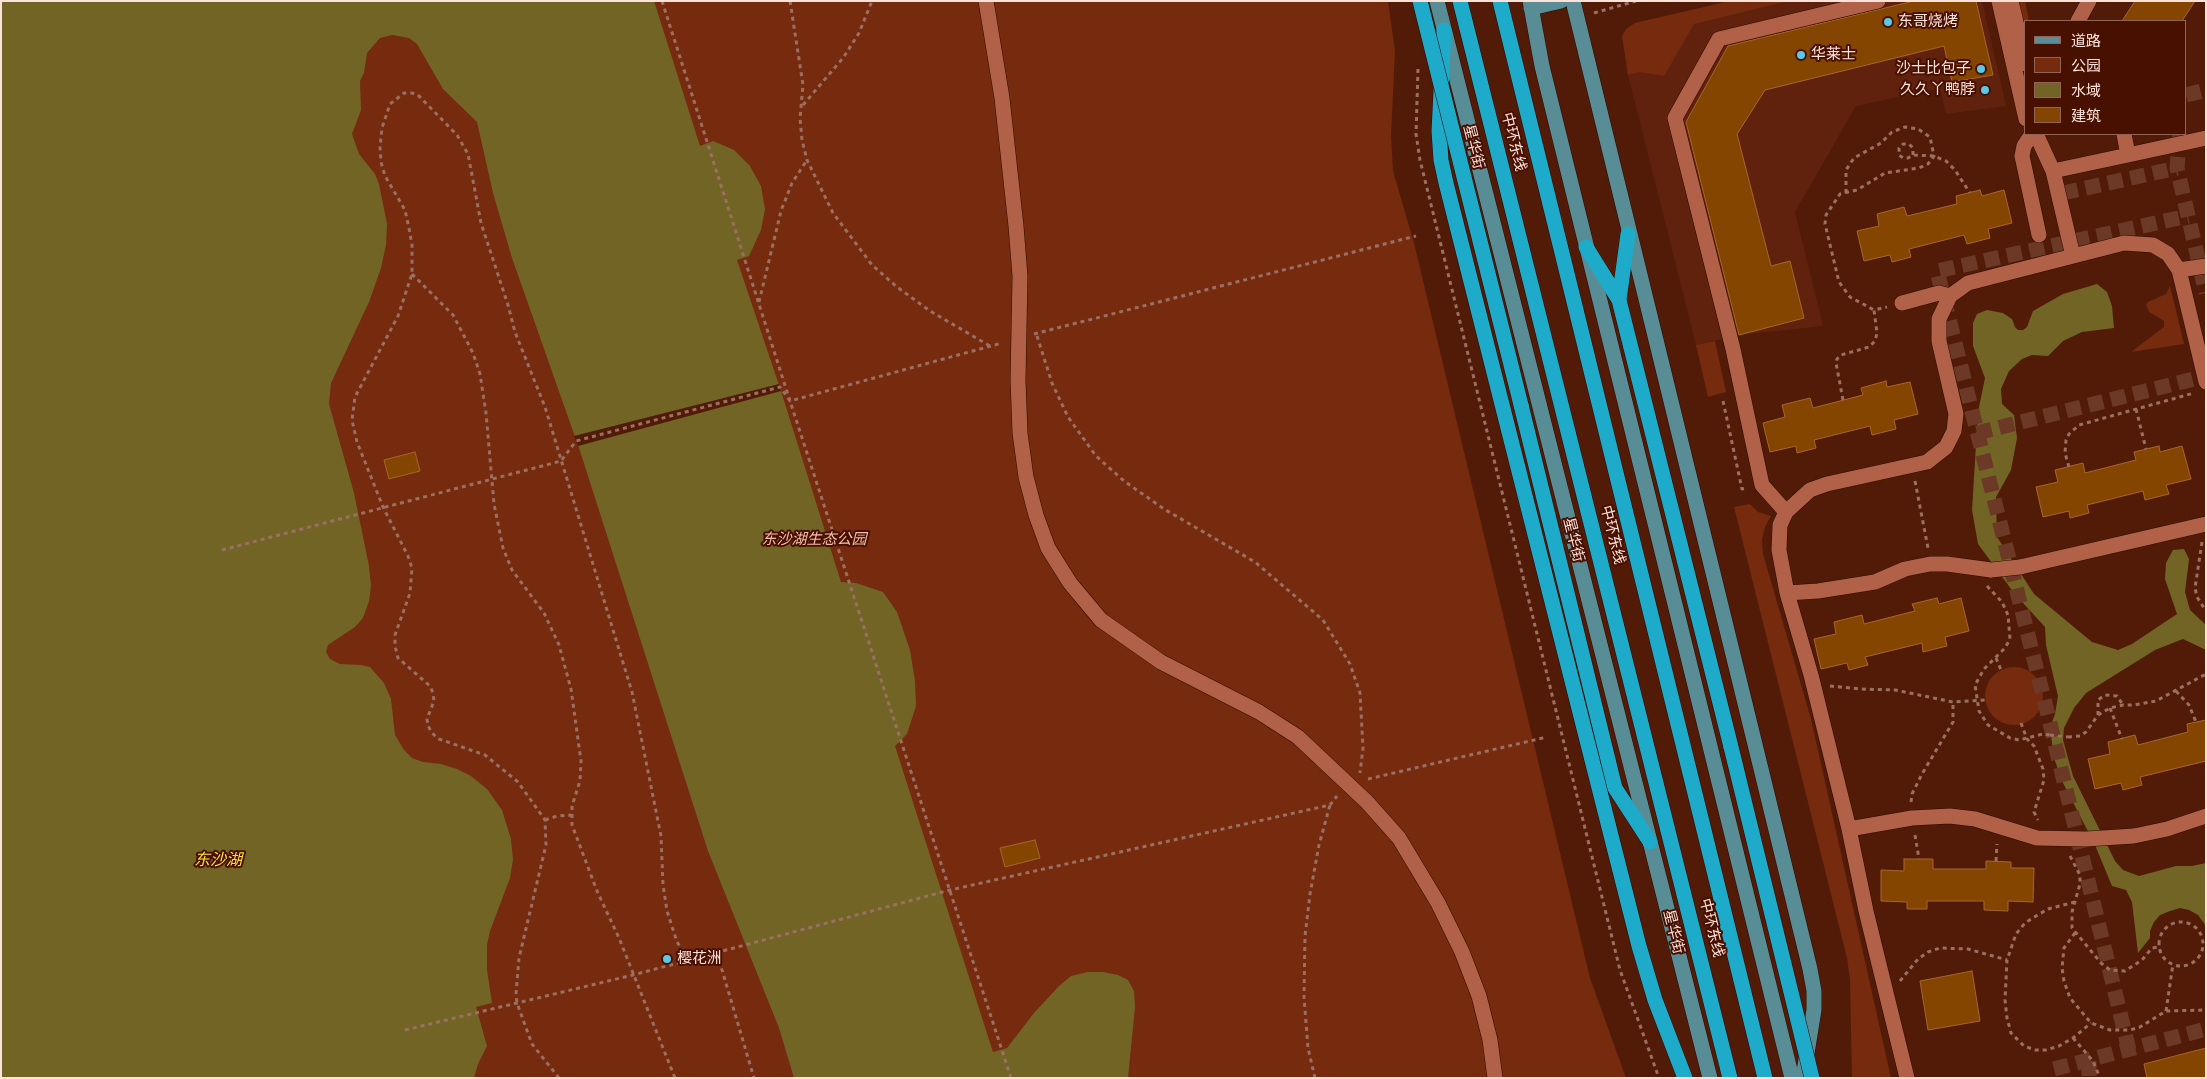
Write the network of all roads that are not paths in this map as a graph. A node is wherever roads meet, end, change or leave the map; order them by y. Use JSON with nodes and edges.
{"nodes":[{"id":1,"x":986,"y":1,"type":"edge"},
{"id":2,"x":1420,"y":1,"type":"edge"},
{"id":3,"x":1437,"y":1,"type":"edge"},
{"id":4,"x":1460,"y":1,"type":"edge"},
{"id":5,"x":1500,"y":1,"type":"edge"},
{"id":6,"x":1561,"y":1,"type":"edge"},
{"id":7,"x":1572,"y":1,"type":"edge"},
{"id":8,"x":1878,"y":1,"type":"edge"},
{"id":9,"x":1999,"y":1,"type":"edge"},
{"id":10,"x":2011,"y":1,"type":"edge"},
{"id":11,"x":2089,"y":1,"type":"edge"},
{"id":12,"x":1530,"y":5,"type":"edge"},
{"id":13,"x":2079,"y":20,"type":"edge"},
{"id":14,"x":1444,"y":30,"type":"junction"},
{"id":15,"x":2024,"y":56,"type":"edge"},
{"id":16,"x":2024,"y":110,"type":"edge"},
{"id":17,"x":2034,"y":135,"type":"edge"},
{"id":18,"x":2034,"y":135,"type":"edge"},
{"id":19,"x":2124,"y":135,"type":"edge"},
{"id":20,"x":2206,"y":138,"type":"edge"},
{"id":21,"x":2128,"y":155,"type":"junction"},
{"id":22,"x":2052,"y":171,"type":"junction"},
{"id":23,"x":1628,"y":234,"type":"junction"},
{"id":24,"x":2042,"y":234,"type":"dead end"},
{"id":25,"x":1586,"y":248,"type":"junction"},
{"id":26,"x":2074,"y":256,"type":"junction"},
{"id":27,"x":2206,"y":266,"type":"edge"},
{"id":28,"x":2179,"y":270,"type":"junction"},
{"id":29,"x":1950,"y":296,"type":"junction"},
{"id":30,"x":1619,"y":300,"type":"junction"},
{"id":31,"x":1902,"y":303,"type":"road end"},
{"id":32,"x":2203,"y":361,"type":"edge"},
{"id":33,"x":2203,"y":387,"type":"edge"},
{"id":34,"x":1786,"y":512,"type":"junction"},
{"id":35,"x":2201,"y":525,"type":"edge"},
{"id":36,"x":1787,"y":592,"type":"junction"},
{"id":37,"x":2206,"y":816,"type":"edge"},
{"id":38,"x":1849,"y":829,"type":"junction"},
{"id":39,"x":1650,"y":842,"type":"junction"},
{"id":40,"x":1495,"y":1078,"type":"edge"},
{"id":41,"x":1685,"y":1078,"type":"edge"},
{"id":42,"x":1710,"y":1078,"type":"edge"},
{"id":43,"x":1730,"y":1078,"type":"edge"},
{"id":44,"x":1765,"y":1078,"type":"edge"},
{"id":45,"x":1792,"y":1078,"type":"edge"},
{"id":46,"x":1804,"y":1078,"type":"edge"},
{"id":47,"x":1812,"y":1078,"type":"edge"},
{"id":48,"x":1907,"y":1078,"type":"edge"}],
"edges":[{"from":1,"to":40,"type":"street"},
{"from":2,"to":39,"type":"highway","bridge":true},
{"from":3,"to":14,"type":"main road","name":"星华街"},
{"from":4,"to":43,"type":"highway","name":"中环东线"},
{"from":5,"to":44,"type":"highway","name":"中环东线"},
{"from":6,"to":12,"type":"main road"},
{"from":7,"to":23,"type":"main road"},
{"from":8,"to":34,"type":"street"},
{"from":9,"to":16,"type":"street"},
{"from":10,"to":15,"type":"street"},
{"from":11,"to":13,"type":"street"},
{"from":12,"to":25,"type":"main road"},
{"from":14,"to":39,"type":"main road","name":"星华街"},
{"from":14,"to":41,"type":"highway"},
{"from":17,"to":22,"type":"street"},
{"from":18,"to":24,"type":"street"},
{"from":19,"to":21,"type":"street"},
{"from":20,"to":21,"type":"street"},
{"from":21,"to":22,"type":"street"},
{"from":22,"to":26,"type":"street"},
{"from":23,"to":30,"type":"highway"},
{"from":23,"to":46,"type":"main road"},
{"from":25,"to":30,"type":"highway"},
{"from":25,"to":45,"type":"main road"},
{"from":26,"to":28,"type":"street"},
{"from":26,"to":29,"type":"street"},
{"from":27,"to":28,"type":"street"},
{"from":28,"to":32,"type":"street"},
{"from":29,"to":31,"type":"street"},
{"from":29,"to":34,"type":"street"},
{"from":30,"to":47,"type":"highway","bridge":true},
{"from":32,"to":33,"type":"street"},
{"from":34,"to":36,"type":"street"},
{"from":35,"to":36,"type":"street","bridge":true},
{"from":36,"to":38,"type":"street"},
{"from":37,"to":38,"type":"street"},
{"from":38,"to":48,"type":"street"},
{"from":39,"to":42,"type":"main road","name":"星华街"}]}
